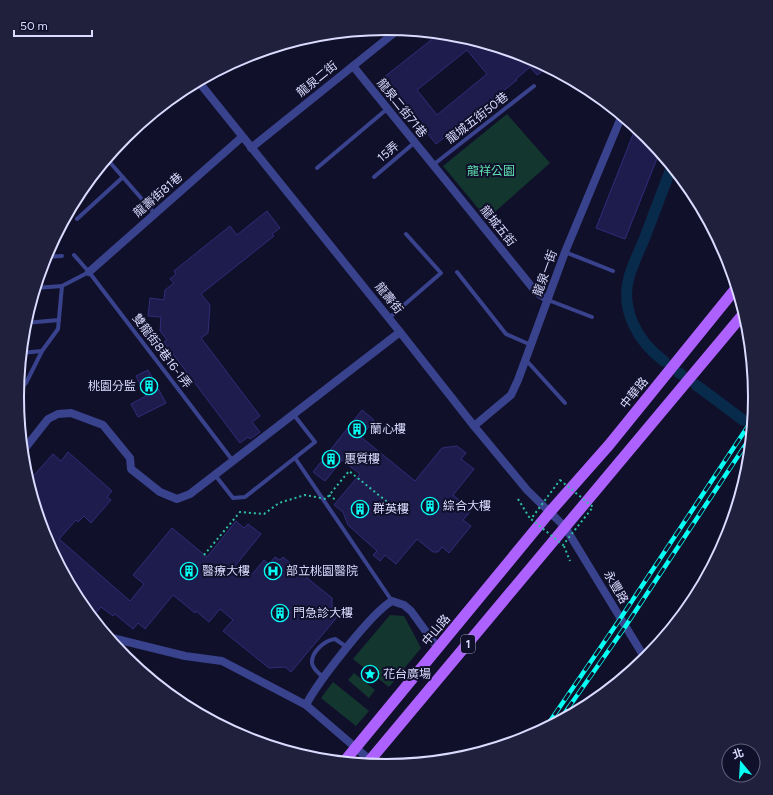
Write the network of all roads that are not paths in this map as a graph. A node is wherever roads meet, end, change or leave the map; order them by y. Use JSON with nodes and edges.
{"nodes":[{"id":1,"x":390,"y":35,"type":"edge"},
{"id":2,"x":353,"y":66,"type":"junction"},
{"id":3,"x":202,"y":86,"type":"edge"},
{"id":4,"x":534,"y":86,"type":"dead end"},
{"id":5,"x":387,"y":109,"type":"junction"},
{"id":6,"x":620,"y":120,"type":"edge"},
{"id":7,"x":242,"y":137,"type":"junction"},
{"id":8,"x":414,"y":143,"type":"junction"},
{"id":9,"x":251,"y":148,"type":"junction"},
{"id":10,"x":110,"y":163,"type":"edge"},
{"id":11,"x":432,"y":165,"type":"junction"},
{"id":12,"x":317,"y":168,"type":"dead end"},
{"id":13,"x":374,"y":176,"type":"dead end"},
{"id":14,"x":123,"y":177,"type":"junction"},
{"id":15,"x":155,"y":214,"type":"junction"},
{"id":16,"x":77,"y":219,"type":"dead end"},
{"id":17,"x":406,"y":234,"type":"dead end"},
{"id":18,"x":565,"y":252,"type":"junction"},
{"id":19,"x":74,"y":255,"type":"dead end"},
{"id":20,"x":62,"y":256,"type":"dead end"},
{"id":21,"x":53,"y":257,"type":"edge"},
{"id":22,"x":613,"y":271,"type":"dead end"},
{"id":23,"x":89,"y":272,"type":"junction"},
{"id":24,"x":456,"y":272,"type":"dead end"},
{"id":25,"x":62,"y":286,"type":"junction"},
{"id":26,"x":41,"y":288,"type":"edge"},
{"id":27,"x":733,"y":291,"type":"edge"},
{"id":28,"x":548,"y":300,"type":"junction"},
{"id":29,"x":592,"y":317,"type":"dead end"},
{"id":30,"x":389,"y":318,"type":"junction"},
{"id":31,"x":740,"y":318,"type":"edge"},
{"id":32,"x":59,"y":320,"type":"junction"},
{"id":33,"x":32,"y":322,"type":"edge"},
{"id":34,"x":400,"y":332,"type":"junction"},
{"id":35,"x":531,"y":345,"type":"junction"},
{"id":36,"x":42,"y":351,"type":"junction"},
{"id":37,"x":27,"y":352,"type":"edge"},
{"id":38,"x":526,"y":359,"type":"junction"},
{"id":39,"x":26,"y":384,"type":"edge"},
{"id":40,"x":565,"y":403,"type":"dead end"},
{"id":41,"x":294,"y":416,"type":"junction"},
{"id":42,"x":474,"y":426,"type":"junction"},
{"id":43,"x":27,"y":445,"type":"edge"},
{"id":44,"x":294,"y":458,"type":"junction"},
{"id":45,"x":233,"y":461,"type":"junction"},
{"id":46,"x":215,"y":475,"type":"junction"},
{"id":47,"x":549,"y":512,"type":"junction"},
{"id":48,"x":565,"y":527,"type":"junction"},
{"id":49,"x":392,"y":602,"type":"junction"},
{"id":50,"x":116,"y":639,"type":"edge"},
{"id":51,"x":349,"y":648,"type":"junction"},
{"id":52,"x":438,"y":648,"type":"junction"},
{"id":53,"x":642,"y":654,"type":"edge"},
{"id":54,"x":324,"y":678,"type":"junction"},
{"id":55,"x":306,"y":705,"type":"junction"},
{"id":56,"x":356,"y":747,"type":"junction"},
{"id":57,"x":347,"y":758,"type":"edge"},
{"id":58,"x":365,"y":759,"type":"edge"},
{"id":59,"x":371,"y":759,"type":"edge"}],
"edges":[{"from":1,"to":2,"type":"street","name":"龍泉二街"},
{"from":2,"to":5,"type":"street","name":"龍泉二街71巷"},
{"from":2,"to":9,"type":"street","name":"龍泉二街"},
{"from":3,"to":7,"type":"street","name":"龍壽街"},
{"from":4,"to":11,"type":"lane","name":"龍城五街50巷"},
{"from":5,"to":8,"type":"street","name":"龍泉二街71巷"},
{"from":5,"to":12,"type":"lane"},
{"from":6,"to":18,"type":"street","name":"龍泉一街"},
{"from":7,"to":9,"type":"street","name":"龍壽街"},
{"from":7,"to":15,"type":"street","name":"龍壽街81巷"},
{"from":8,"to":11,"type":"street","name":"龍泉二街71巷"},
{"from":8,"to":13,"type":"lane","name":"15弄"},
{"from":9,"to":30,"type":"street","name":"龍壽街"},
{"from":10,"to":14,"type":"lane"},
{"from":11,"to":28,"type":"street","name":"龍城五街"},
{"from":14,"to":15,"type":"lane"},
{"from":14,"to":16,"type":"lane"},
{"from":15,"to":23,"type":"street","name":"龍壽街81巷"},
{"from":17,"to":30,"type":"lane"},
{"from":18,"to":22,"type":"lane"},
{"from":18,"to":28,"type":"street","name":"龍泉一街"},
{"from":19,"to":23,"type":"lane","name":"雙龍街8巷16-1弄"},
{"from":20,"to":21,"type":"lane"},
{"from":23,"to":25,"type":"lane"},
{"from":23,"to":45,"type":"lane","name":"雙龍街8巷16-1弄"},
{"from":24,"to":35,"type":"lane"},
{"from":25,"to":26,"type":"lane"},
{"from":25,"to":32,"type":"lane"},
{"from":27,"to":47,"type":"main road","name":"中華路","number":"1"},
{"from":28,"to":29,"type":"lane"},
{"from":28,"to":35,"type":"street","name":"龍泉一街"},
{"from":30,"to":34,"type":"street","name":"龍壽街"},
{"from":31,"to":48,"type":"main road","number":"1"},
{"from":32,"to":33,"type":"lane"},
{"from":32,"to":36,"type":"lane"},
{"from":34,"to":41,"type":"street"},
{"from":34,"to":42,"type":"street","name":"龍壽街"},
{"from":35,"to":38,"type":"street","name":"龍泉一街"},
{"from":36,"to":37,"type":"lane"},
{"from":36,"to":39,"type":"lane"},
{"from":38,"to":40,"type":"lane"},
{"from":38,"to":42,"type":"street","name":"龍泉一街"},
{"from":41,"to":44,"type":"lane"},
{"from":41,"to":45,"type":"street"},
{"from":42,"to":47,"type":"street","name":"龍壽街"},
{"from":43,"to":46,"type":"street"},
{"from":44,"to":46,"type":"lane"},
{"from":44,"to":49,"type":"lane"},
{"from":45,"to":46,"type":"street"},
{"from":47,"to":48,"type":"street","name":"龍壽街"},
{"from":47,"to":52,"type":"main road","name":"中山路","number":"1"},
{"from":48,"to":53,"type":"street","name":"永豐路"},
{"from":48,"to":59,"type":"main road","number":"1"},
{"from":49,"to":51,"type":"street"},
{"from":49,"to":52,"type":"street"},
{"from":50,"to":55,"type":"street"},
{"from":51,"to":54,"type":"street"},
{"from":51,"to":54,"type":"lane"},
{"from":52,"to":56,"type":"main road","name":"中山路","number":"1"},
{"from":54,"to":55,"type":"street"},
{"from":55,"to":56,"type":"street"},
{"from":56,"to":57,"type":"main road","name":"中山路","number":"1"},
{"from":56,"to":58,"type":"street"}]}
